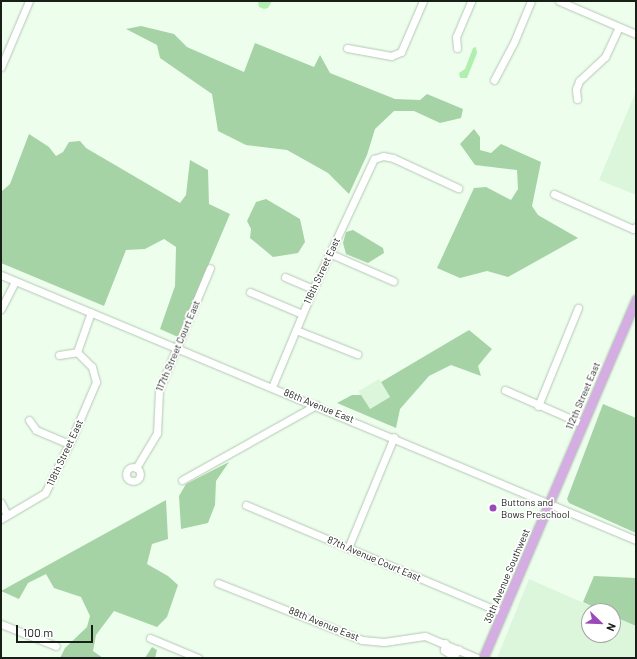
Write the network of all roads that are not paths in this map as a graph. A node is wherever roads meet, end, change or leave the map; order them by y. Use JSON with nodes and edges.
{"nodes":[{"id":1,"x":29,"y":1,"type":"edge"},
{"id":2,"x":423,"y":1,"type":"edge"},
{"id":3,"x":471,"y":1,"type":"edge"},
{"id":4,"x":531,"y":1,"type":"edge"},
{"id":5,"x":559,"y":1,"type":"edge"},
{"id":6,"x":619,"y":27,"type":"junction"},
{"id":7,"x":636,"y":34,"type":"edge"},
{"id":8,"x":347,"y":48,"type":"dead end"},
{"id":9,"x":457,"y":48,"type":"dead end"},
{"id":10,"x":1,"y":67,"type":"edge"},
{"id":11,"x":494,"y":80,"type":"dead end"},
{"id":12,"x":577,"y":99,"type":"dead end"},
{"id":13,"x":458,"y":188,"type":"dead end"},
{"id":14,"x":554,"y":194,"type":"dead end"},
{"id":15,"x":634,"y":228,"type":"edge"},
{"id":16,"x":331,"y":254,"type":"junction"},
{"id":17,"x":210,"y":268,"type":"dead end"},
{"id":18,"x":1,"y":275,"type":"edge"},
{"id":19,"x":285,"y":277,"type":"dead end"},
{"id":20,"x":15,"y":281,"type":"junction"},
{"id":21,"x":393,"y":281,"type":"dead end"},
{"id":22,"x":313,"y":289,"type":"junction"},
{"id":23,"x":250,"y":292,"type":"dead end"},
{"id":24,"x":636,"y":299,"type":"edge"},
{"id":25,"x":578,"y":308,"type":"dead end"},
{"id":26,"x":1,"y":309,"type":"edge"},
{"id":27,"x":91,"y":312,"type":"junction"},
{"id":28,"x":302,"y":314,"type":"junction"},
{"id":29,"x":296,"y":330,"type":"junction"},
{"id":30,"x":177,"y":348,"type":"junction"},
{"id":31,"x":77,"y":352,"type":"junction"},
{"id":32,"x":357,"y":354,"type":"dead end"},
{"id":33,"x":59,"y":355,"type":"dead end"},
{"id":34,"x":272,"y":387,"type":"junction"},
{"id":35,"x":505,"y":390,"type":"dead end"},
{"id":36,"x":316,"y":405,"type":"junction"},
{"id":37,"x":538,"y":406,"type":"junction"},
{"id":38,"x":29,"y":420,"type":"dead end"},
{"id":39,"x":583,"y":424,"type":"junction"},
{"id":40,"x":394,"y":437,"type":"junction"},
{"id":41,"x":69,"y":444,"type":"junction"},
{"id":42,"x":136,"y":468,"type":"dead end"},
{"id":43,"x":182,"y":480,"type":"dead end"},
{"id":44,"x":550,"y":502,"type":"junction"},
{"id":45,"x":1,"y":503,"type":"edge"},
{"id":46,"x":246,"y":506,"type":"dead end"},
{"id":47,"x":4,"y":517,"type":"edge"},
{"id":48,"x":636,"y":540,"type":"edge"},
{"id":49,"x":348,"y":548,"type":"junction"},
{"id":50,"x":218,"y":583,"type":"dead end"},
{"id":51,"x":503,"y":613,"type":"junction"},
{"id":52,"x":1,"y":624,"type":"edge"},
{"id":53,"x":150,"y":638,"type":"dead end"},
{"id":54,"x":56,"y":646,"type":"dead end"},
{"id":55,"x":198,"y":658,"type":"edge"},
{"id":56,"x":477,"y":658,"type":"edge"},
{"id":57,"x":483,"y":658,"type":"edge"}],
"edges":[{"from":1,"to":10,"type":"street"},
{"from":2,"to":8,"type":"street"},
{"from":3,"to":9,"type":"street"},
{"from":4,"to":11,"type":"street"},
{"from":5,"to":6,"type":"street"},
{"from":6,"to":7,"type":"street"},
{"from":6,"to":12,"type":"street"},
{"from":13,"to":16,"type":"street","name":"116th Street East"},
{"from":14,"to":15,"type":"street"},
{"from":16,"to":21,"type":"street"},
{"from":16,"to":22,"type":"street","name":"116th Street East"},
{"from":17,"to":30,"type":"street","name":"117th Street Court East"},
{"from":18,"to":20,"type":"street","name":"86th Avenue East"},
{"from":19,"to":22,"type":"street"},
{"from":20,"to":26,"type":"street"},
{"from":20,"to":27,"type":"street","name":"86th Avenue East"},
{"from":22,"to":28,"type":"street","name":"116th Street East"},
{"from":23,"to":28,"type":"street"},
{"from":24,"to":39,"type":"main road","name":"112th Street East"},
{"from":25,"to":37,"type":"street"},
{"from":27,"to":30,"type":"street","name":"86th Avenue East"},
{"from":27,"to":31,"type":"street"},
{"from":28,"to":29,"type":"street","name":"116th Street East"},
{"from":29,"to":32,"type":"street"},
{"from":29,"to":34,"type":"street","name":"116th Street East"},
{"from":30,"to":34,"type":"street","name":"86th Avenue East"},
{"from":30,"to":42,"type":"street","name":"117th Street Court East"},
{"from":31,"to":33,"type":"street"},
{"from":31,"to":41,"type":"street","name":"118th Street East"},
{"from":34,"to":36,"type":"street","name":"86th Avenue East"},
{"from":35,"to":37,"type":"street"},
{"from":36,"to":40,"type":"street","name":"86th Avenue East"},
{"from":36,"to":43,"type":"street"},
{"from":37,"to":39,"type":"street"},
{"from":38,"to":41,"type":"street"},
{"from":39,"to":44,"type":"main road","name":"112th Street East"},
{"from":40,"to":44,"type":"street","name":"86th Avenue East"},
{"from":40,"to":49,"type":"street"},
{"from":41,"to":47,"type":"street","name":"118th Street East"},
{"from":44,"to":48,"type":"street","name":"86th Avenue East"},
{"from":44,"to":51,"type":"main road","name":"39th Avenue Southwest"},
{"from":45,"to":47,"type":"street","name":"118th Street East"},
{"from":46,"to":49,"type":"street","name":"87th Avenue Court East"},
{"from":49,"to":51,"type":"street","name":"87th Avenue Court East"},
{"from":50,"to":56,"type":"street","name":"88th Avenue East"},
{"from":51,"to":57,"type":"main road","name":"39th Avenue Southwest"},
{"from":52,"to":54,"type":"street"},
{"from":53,"to":55,"type":"street"}]}
